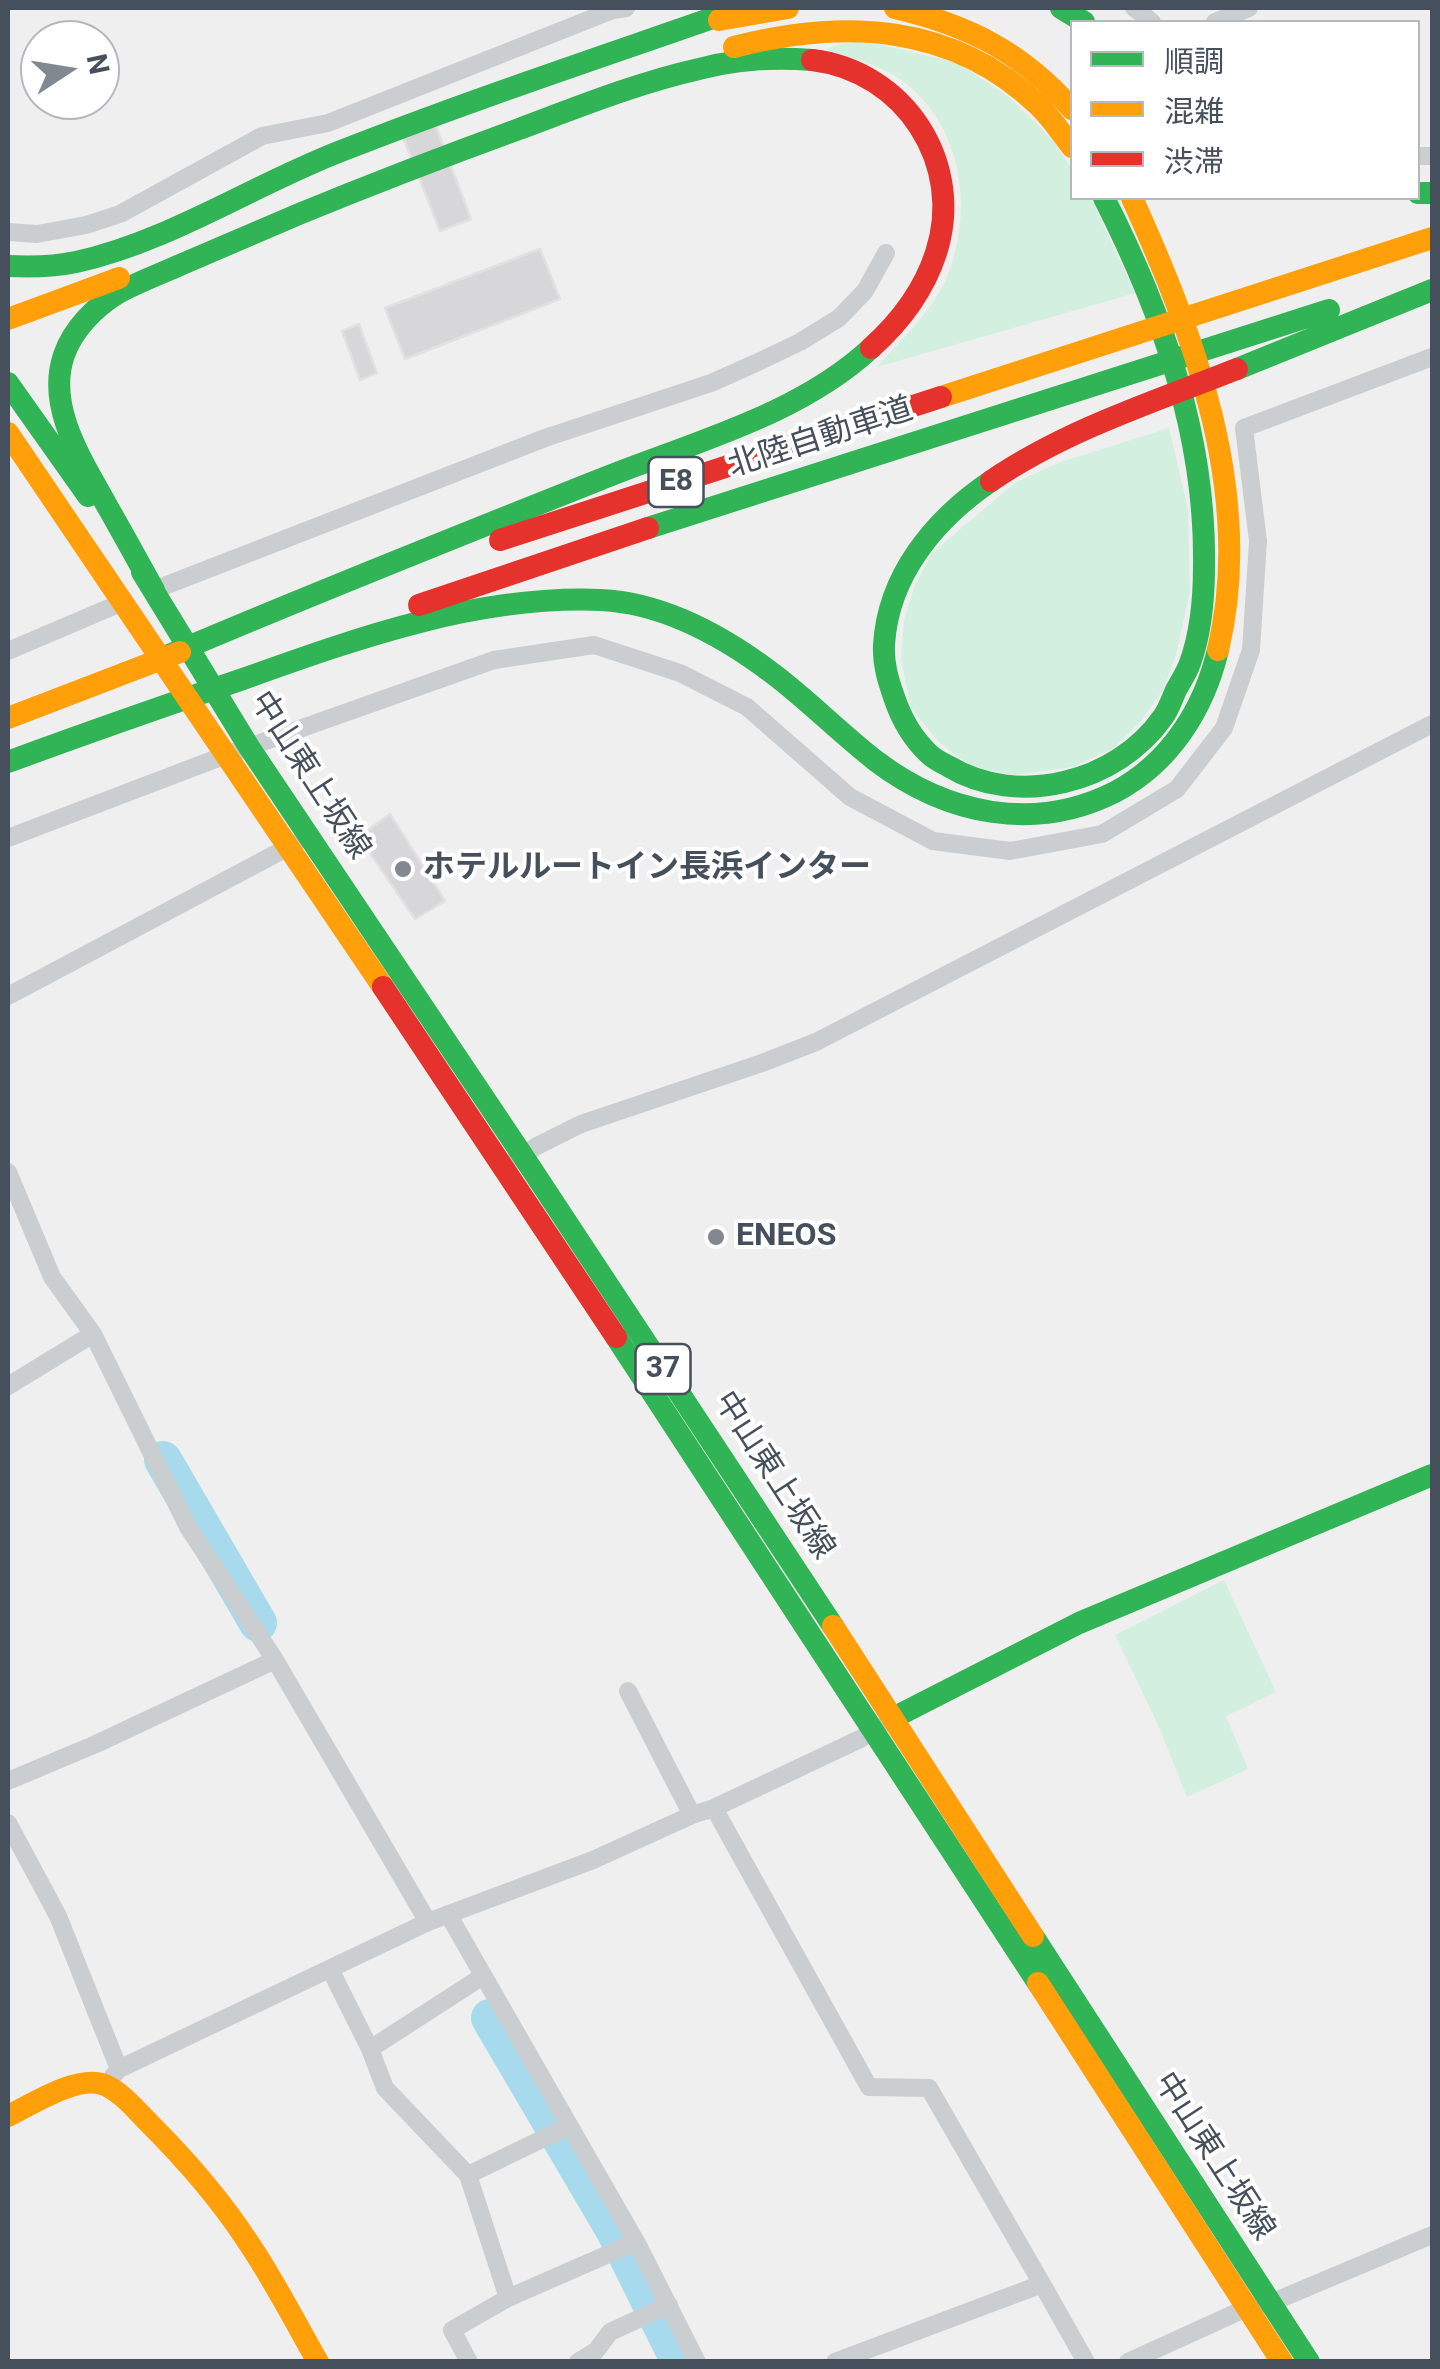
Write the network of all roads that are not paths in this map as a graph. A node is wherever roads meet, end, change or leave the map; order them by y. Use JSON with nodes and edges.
{"nodes":[{"id":1,"x":617,"y":8,"type":"edge"},
{"id":2,"x":741,"y":8,"type":"edge"},
{"id":3,"x":788,"y":8,"type":"edge"},
{"id":4,"x":895,"y":8,"type":"edge"},
{"id":5,"x":1249,"y":8,"type":"edge"},
{"id":6,"x":1219,"y":20,"type":"edge"},
{"id":7,"x":676,"y":31,"type":"junction"},
{"id":8,"x":628,"y":90,"type":"junction"},
{"id":9,"x":1070,"y":107,"type":"edge"},
{"id":10,"x":1070,"y":145,"type":"edge"},
{"id":11,"x":362,"y":187,"type":"junction"},
{"id":12,"x":1105,"y":200,"type":"edge"},
{"id":13,"x":1133,"y":200,"type":"edge"},
{"id":14,"x":8,"y":232,"type":"edge"},
{"id":15,"x":1432,"y":238,"type":"edge"},
{"id":16,"x":886,"y":253,"type":"dead end"},
{"id":17,"x":107,"y":254,"type":"junction"},
{"id":18,"x":8,"y":266,"type":"edge"},
{"id":19,"x":1432,"y":276,"type":"edge"},
{"id":20,"x":1432,"y":290,"type":"edge"},
{"id":21,"x":8,"y":292,"type":"edge"},
{"id":22,"x":8,"y":319,"type":"edge"},
{"id":23,"x":1432,"y":357,"type":"edge"},
{"id":24,"x":8,"y":384,"type":"edge"},
{"id":25,"x":1180,"y":390,"type":"edge"},
{"id":26,"x":1180,"y":390,"type":"edge"},
{"id":27,"x":1180,"y":390,"type":"edge"},
{"id":28,"x":1180,"y":390,"type":"edge"},
{"id":29,"x":8,"y":433,"type":"edge"},
{"id":30,"x":154,"y":590,"type":"junction"},
{"id":31,"x":122,"y":602,"type":"junction"},
{"id":32,"x":250,"y":623,"type":"junction"},
{"id":33,"x":8,"y":651,"type":"edge"},
{"id":34,"x":267,"y":664,"type":"junction"},
{"id":35,"x":8,"y":718,"type":"edge"},
{"id":36,"x":1432,"y":724,"type":"edge"},
{"id":37,"x":238,"y":751,"type":"junction"},
{"id":38,"x":8,"y":759,"type":"edge"},
{"id":39,"x":8,"y":838,"type":"edge"},
{"id":40,"x":299,"y":842,"type":"junction"},
{"id":41,"x":8,"y":996,"type":"edge"},
{"id":42,"x":514,"y":1161,"type":"junction"},
{"id":43,"x":8,"y":1172,"type":"edge"},
{"id":44,"x":93,"y":1334,"type":"junction"},
{"id":45,"x":8,"y":1386,"type":"edge"},
{"id":46,"x":1432,"y":1475,"type":"edge"},
{"id":47,"x":274,"y":1660,"type":"junction"},
{"id":48,"x":628,"y":1691,"type":"dead end"},
{"id":49,"x":883,"y":1725,"type":"junction"},
{"id":50,"x":8,"y":1781,"type":"edge"},
{"id":51,"x":714,"y":1808,"type":"junction"},
{"id":52,"x":692,"y":1815,"type":"junction"},
{"id":53,"x":8,"y":1823,"type":"edge"},
{"id":54,"x":448,"y":1914,"type":"junction"},
{"id":55,"x":428,"y":1922,"type":"junction"},
{"id":56,"x":330,"y":1968,"type":"junction"},
{"id":57,"x":483,"y":1976,"type":"junction"},
{"id":58,"x":370,"y":2049,"type":"junction"},
{"id":59,"x":112,"y":2076,"type":"junction"},
{"id":60,"x":8,"y":2116,"type":"edge"},
{"id":61,"x":569,"y":2126,"type":"junction"},
{"id":62,"x":468,"y":2175,"type":"junction"},
{"id":63,"x":1432,"y":2235,"type":"edge"},
{"id":64,"x":636,"y":2242,"type":"junction"},
{"id":65,"x":1042,"y":2284,"type":"junction"},
{"id":66,"x":508,"y":2298,"type":"junction"},
{"id":67,"x":668,"y":2305,"type":"junction"},
{"id":68,"x":1258,"y":2306,"type":"junction"},
{"id":69,"x":318,"y":2362,"type":"edge"},
{"id":70,"x":469,"y":2362,"type":"edge"},
{"id":71,"x":578,"y":2362,"type":"edge"},
{"id":72,"x":697,"y":2362,"type":"edge"},
{"id":73,"x":836,"y":2362,"type":"edge"},
{"id":74,"x":1086,"y":2362,"type":"edge"},
{"id":75,"x":1128,"y":2362,"type":"edge"},
{"id":76,"x":1282,"y":2362,"type":"edge"},
{"id":77,"x":1309,"y":2362,"type":"edge"}],
"edges":[{"from":1,"to":14,"type":"street"},
{"from":2,"to":7,"type":"main road"},
{"from":3,"to":7,"type":"main road"},
{"from":4,"to":9,"type":"main road"},
{"from":5,"to":6,"type":"street"},
{"from":7,"to":17,"type":"main road"},
{"from":8,"to":10,"type":"main road"},
{"from":8,"to":11,"type":"main road"},
{"from":8,"to":32,"type":"main road"},
{"from":11,"to":22,"type":"main road"},
{"from":11,"to":30,"type":"main road"},
{"from":12,"to":28,"type":"main road"},
{"from":13,"to":34,"type":"main road"},
{"from":15,"to":32,"type":"main road","name":"北陸自動車道","number":"E8"},
{"from":16,"to":30,"type":"street"},
{"from":17,"to":18,"type":"main road"},
{"from":17,"to":21,"type":"main road"},
{"from":19,"to":34,"type":"main road","name":"北陸自動車道","number":"E8"},
{"from":20,"to":25,"type":"main road"},
{"from":23,"to":37,"type":"street"},
{"from":24,"to":30,"type":"main road","name":"中山東上坂線","number":"37"},
{"from":26,"to":27,"type":"main road"},
{"from":29,"to":31,"type":"main road","name":"中山東上坂線","number":"37"},
{"from":30,"to":37,"type":"main road","name":"中山東上坂線","number":"37"},
{"from":31,"to":33,"type":"street"},
{"from":31,"to":37,"type":"main road","name":"中山東上坂線","number":"37"},
{"from":32,"to":35,"type":"main road"},
{"from":34,"to":38,"type":"main road"},
{"from":36,"to":42,"type":"street"},
{"from":37,"to":39,"type":"street"},
{"from":37,"to":40,"type":"main road","name":"中山東上坂線","number":"37"},
{"from":40,"to":41,"type":"street"},
{"from":40,"to":42,"type":"main road","name":"中山東上坂線","number":"37"},
{"from":42,"to":49,"type":"main road","name":"中山東上坂線","number":"37"},
{"from":43,"to":44,"type":"street"},
{"from":44,"to":45,"type":"street"},
{"from":44,"to":47,"type":"street"},
{"from":46,"to":49,"type":"main road"},
{"from":47,"to":50,"type":"street"},
{"from":47,"to":55,"type":"street"},
{"from":48,"to":52,"type":"street"},
{"from":49,"to":51,"type":"street"},
{"from":49,"to":68,"type":"main road","name":"中山東上坂線","number":"37"},
{"from":51,"to":52,"type":"street"},
{"from":51,"to":65,"type":"street"},
{"from":52,"to":54,"type":"street"},
{"from":53,"to":59,"type":"street"},
{"from":54,"to":55,"type":"street"},
{"from":54,"to":57,"type":"street"},
{"from":55,"to":56,"type":"street"},
{"from":56,"to":58,"type":"street"},
{"from":56,"to":59,"type":"street"},
{"from":57,"to":58,"type":"street"},
{"from":57,"to":61,"type":"street"},
{"from":58,"to":62,"type":"street"},
{"from":59,"to":60,"type":"main road"},
{"from":59,"to":69,"type":"main road"},
{"from":61,"to":62,"type":"street"},
{"from":61,"to":64,"type":"street"},
{"from":62,"to":66,"type":"street"},
{"from":63,"to":68,"type":"street"},
{"from":64,"to":66,"type":"street"},
{"from":64,"to":67,"type":"street"},
{"from":65,"to":73,"type":"street"},
{"from":65,"to":74,"type":"street"},
{"from":66,"to":70,"type":"street"},
{"from":67,"to":71,"type":"street"},
{"from":67,"to":72,"type":"street"},
{"from":68,"to":75,"type":"street"},
{"from":68,"to":76,"type":"main road","name":"中山東上坂線","number":"37"},
{"from":68,"to":77,"type":"main road","name":"中山東上坂線","number":"37"}]}
